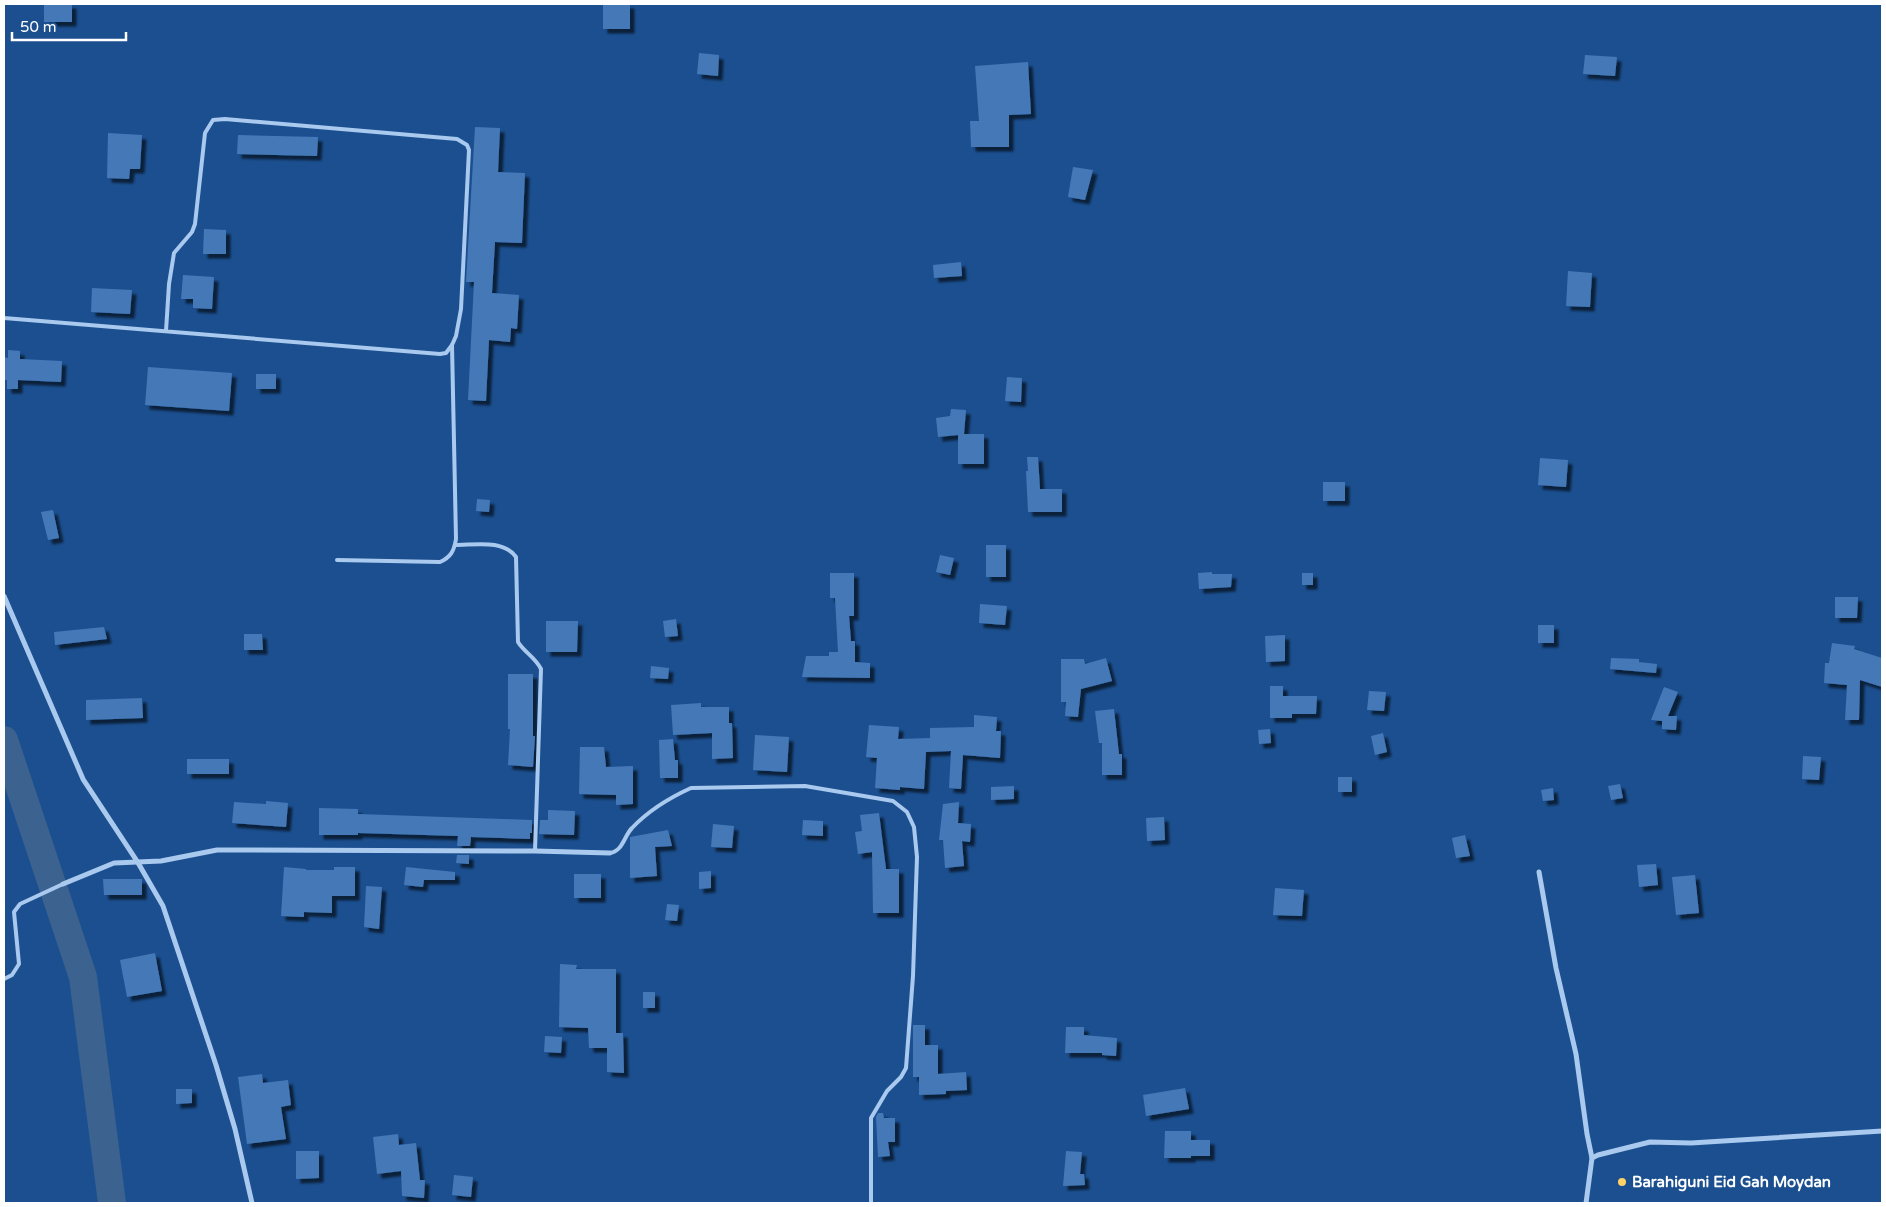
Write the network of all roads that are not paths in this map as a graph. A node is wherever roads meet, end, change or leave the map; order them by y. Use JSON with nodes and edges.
{"nodes":[{"id":1,"x":4,"y":318,"type":"edge"},
{"id":2,"x":166,"y":331,"type":"junction"},
{"id":3,"x":452,"y":346,"type":"junction"},
{"id":4,"x":455,"y":545,"type":"junction"},
{"id":5,"x":336,"y":560,"type":"dead end"},
{"id":6,"x":4,"y":596,"type":"edge"},
{"id":7,"x":535,"y":851,"type":"junction"},
{"id":8,"x":610,"y":853,"type":"joint"},
{"id":9,"x":137,"y":861,"type":"junction"},
{"id":10,"x":1539,"y":872,"type":"dead end"},
{"id":11,"x":63,"y":884,"type":"joint"},
{"id":12,"x":4,"y":979,"type":"edge"},
{"id":13,"x":1882,"y":1131,"type":"edge"},
{"id":14,"x":1592,"y":1158,"type":"junction"},
{"id":15,"x":252,"y":1203,"type":"edge"},
{"id":16,"x":871,"y":1203,"type":"edge"},
{"id":17,"x":1586,"y":1203,"type":"edge"}],
"edges":[{"from":1,"to":2,"type":"lane"},
{"from":2,"to":3,"type":"lane"},
{"from":2,"to":3,"type":"lane"},
{"from":3,"to":4,"type":"lane"},
{"from":4,"to":5,"type":"lane"},
{"from":4,"to":7,"type":"lane"},
{"from":6,"to":9,"type":"street"},
{"from":7,"to":8,"type":"street"},
{"from":7,"to":9,"type":"street"},
{"from":8,"to":16,"type":"lane"},
{"from":9,"to":11,"type":"street"},
{"from":9,"to":15,"type":"street"},
{"from":10,"to":14,"type":"street"},
{"from":11,"to":12,"type":"lane"},
{"from":13,"to":14,"type":"street"},
{"from":14,"to":17,"type":"street"}]}
